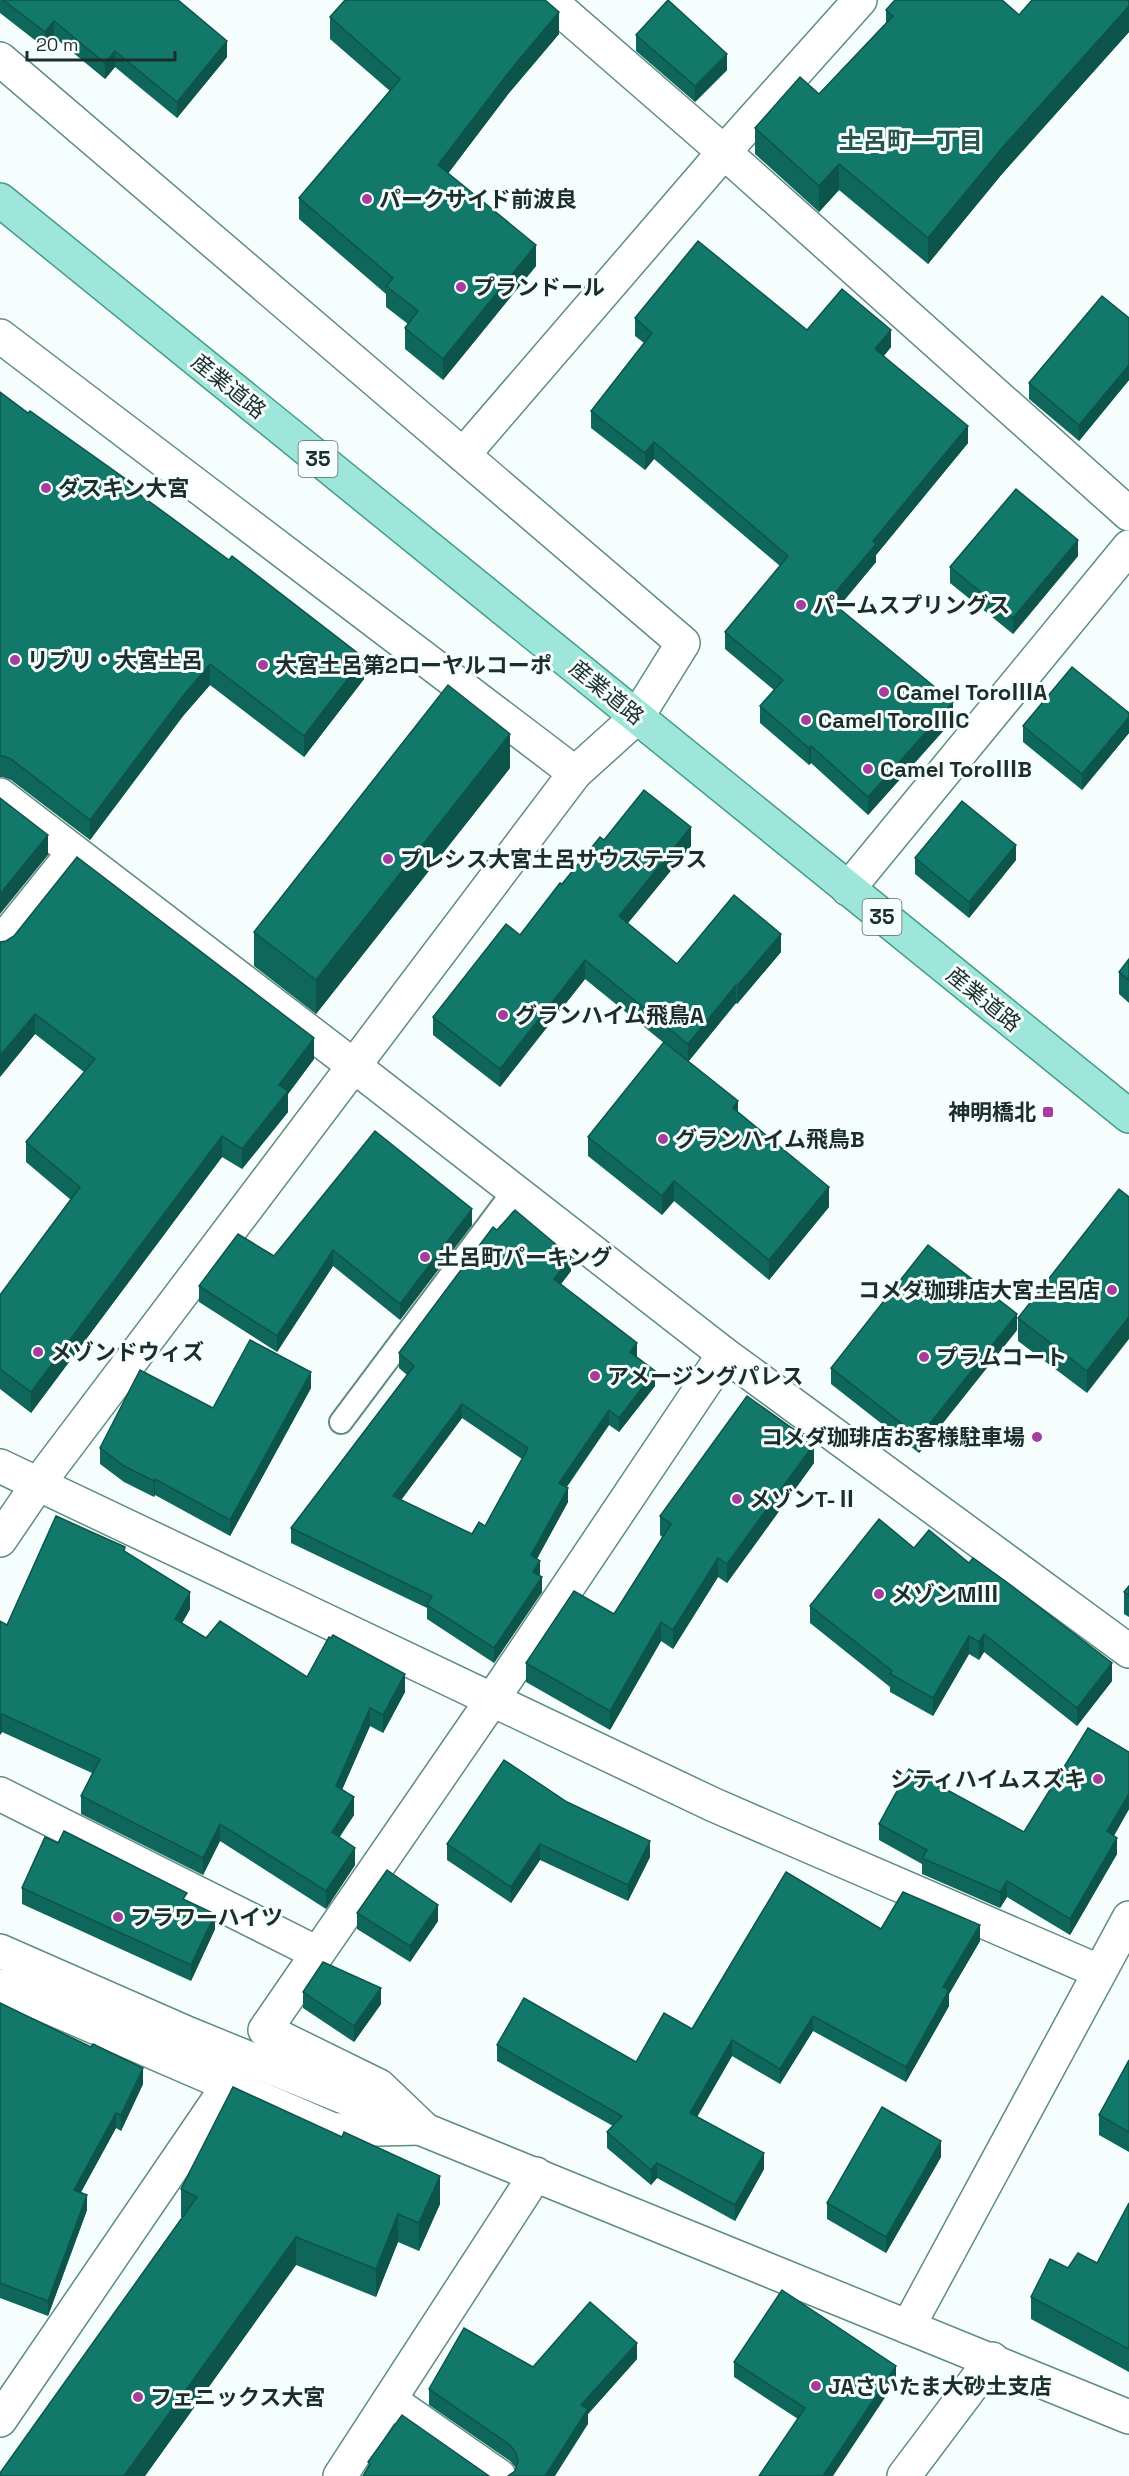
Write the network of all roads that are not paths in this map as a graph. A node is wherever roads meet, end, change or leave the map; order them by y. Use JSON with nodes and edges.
{"nodes":[{"id":1,"x":549,"y":0,"type":"edge"},
{"id":2,"x":860,"y":0,"type":"edge"},
{"id":3,"x":0,"y":59,"type":"edge"},
{"id":4,"x":724,"y":152,"type":"junction"},
{"id":5,"x":0,"y":200,"type":"edge"},
{"id":6,"x":0,"y":336,"type":"edge"},
{"id":7,"x":463,"y":455,"type":"junction"},
{"id":8,"x":1129,"y":514,"type":"edge"},
{"id":9,"x":1129,"y":547,"type":"edge"},
{"id":10,"x":637,"y":717,"type":"junction"},
{"id":11,"x":575,"y":773,"type":"junction"},
{"id":12,"x":0,"y":795,"type":"edge"},
{"id":13,"x":74,"y":852,"type":"junction"},
{"id":14,"x":848,"y":889,"type":"junction"},
{"id":15,"x":0,"y":944,"type":"edge"},
{"id":16,"x":354,"y":1066,"type":"junction"},
{"id":17,"x":1129,"y":1116,"type":"edge"},
{"id":18,"x":514,"y":1191,"type":"junction"},
{"id":19,"x":724,"y":1354,"type":"junction"},
{"id":20,"x":341,"y":1422,"type":"dead end"},
{"id":21,"x":0,"y":1466,"type":"edge"},
{"id":22,"x":38,"y":1484,"type":"junction"},
{"id":23,"x":0,"y":1540,"type":"edge"},
{"id":24,"x":1129,"y":1652,"type":"edge"},
{"id":25,"x":492,"y":1700,"type":"junction"},
{"id":26,"x":0,"y":1794,"type":"edge"},
{"id":27,"x":1129,"y":1918,"type":"edge"},
{"id":28,"x":0,"y":1951,"type":"edge"},
{"id":29,"x":317,"y":1953,"type":"junction"},
{"id":30,"x":1098,"y":1971,"type":"junction"},
{"id":31,"x":0,"y":1986,"type":"edge"},
{"id":32,"x":228,"y":2086,"type":"junction"},
{"id":33,"x":423,"y":2128,"type":"junction"},
{"id":34,"x":536,"y":2174,"type":"junction"},
{"id":35,"x":908,"y":2328,"type":"junction"},
{"id":36,"x":992,"y":2360,"type":"junction"},
{"id":37,"x":390,"y":2400,"type":"junction"},
{"id":38,"x":1129,"y":2417,"type":"edge"},
{"id":39,"x":0,"y":2420,"type":"edge"},
{"id":40,"x":340,"y":2476,"type":"edge"},
{"id":41,"x":500,"y":2476,"type":"edge"},
{"id":42,"x":904,"y":2476,"type":"edge"}],
"edges":[{"from":1,"to":4,"type":"street"},
{"from":2,"to":4,"type":"street"},
{"from":3,"to":7,"type":"street"},
{"from":4,"to":7,"type":"street"},
{"from":4,"to":8,"type":"street"},
{"from":5,"to":10,"type":"main road","name":"産業道路","number":"35"},
{"from":6,"to":11,"type":"street"},
{"from":7,"to":10,"type":"street"},
{"from":9,"to":14,"type":"street"},
{"from":10,"to":11,"type":"street"},
{"from":10,"to":14,"type":"main road","name":"産業道路","number":"35"},
{"from":11,"to":16,"type":"street"},
{"from":12,"to":13,"type":"street"},
{"from":13,"to":15,"type":"street"},
{"from":13,"to":16,"type":"street"},
{"from":14,"to":17,"type":"main road","name":"産業道路","number":"35"},
{"from":16,"to":18,"type":"street"},
{"from":16,"to":22,"type":"street"},
{"from":18,"to":19,"type":"street"},
{"from":18,"to":20,"type":"lane"},
{"from":19,"to":24,"type":"street"},
{"from":19,"to":25,"type":"street"},
{"from":21,"to":22,"type":"street"},
{"from":22,"to":23,"type":"street"},
{"from":22,"to":25,"type":"street"},
{"from":25,"to":29,"type":"street"},
{"from":25,"to":30,"type":"street"},
{"from":26,"to":29,"type":"street"},
{"from":27,"to":30,"type":"street"},
{"from":28,"to":33,"type":"street"},
{"from":29,"to":33,"type":"street"},
{"from":30,"to":35,"type":"street"},
{"from":31,"to":32,"type":"street"},
{"from":32,"to":33,"type":"street"},
{"from":32,"to":39,"type":"street"},
{"from":33,"to":34,"type":"street"},
{"from":34,"to":35,"type":"street"},
{"from":34,"to":37,"type":"street"},
{"from":35,"to":36,"type":"street"},
{"from":36,"to":38,"type":"street"},
{"from":36,"to":42,"type":"street"},
{"from":37,"to":40,"type":"street"},
{"from":37,"to":41,"type":"street"}]}
